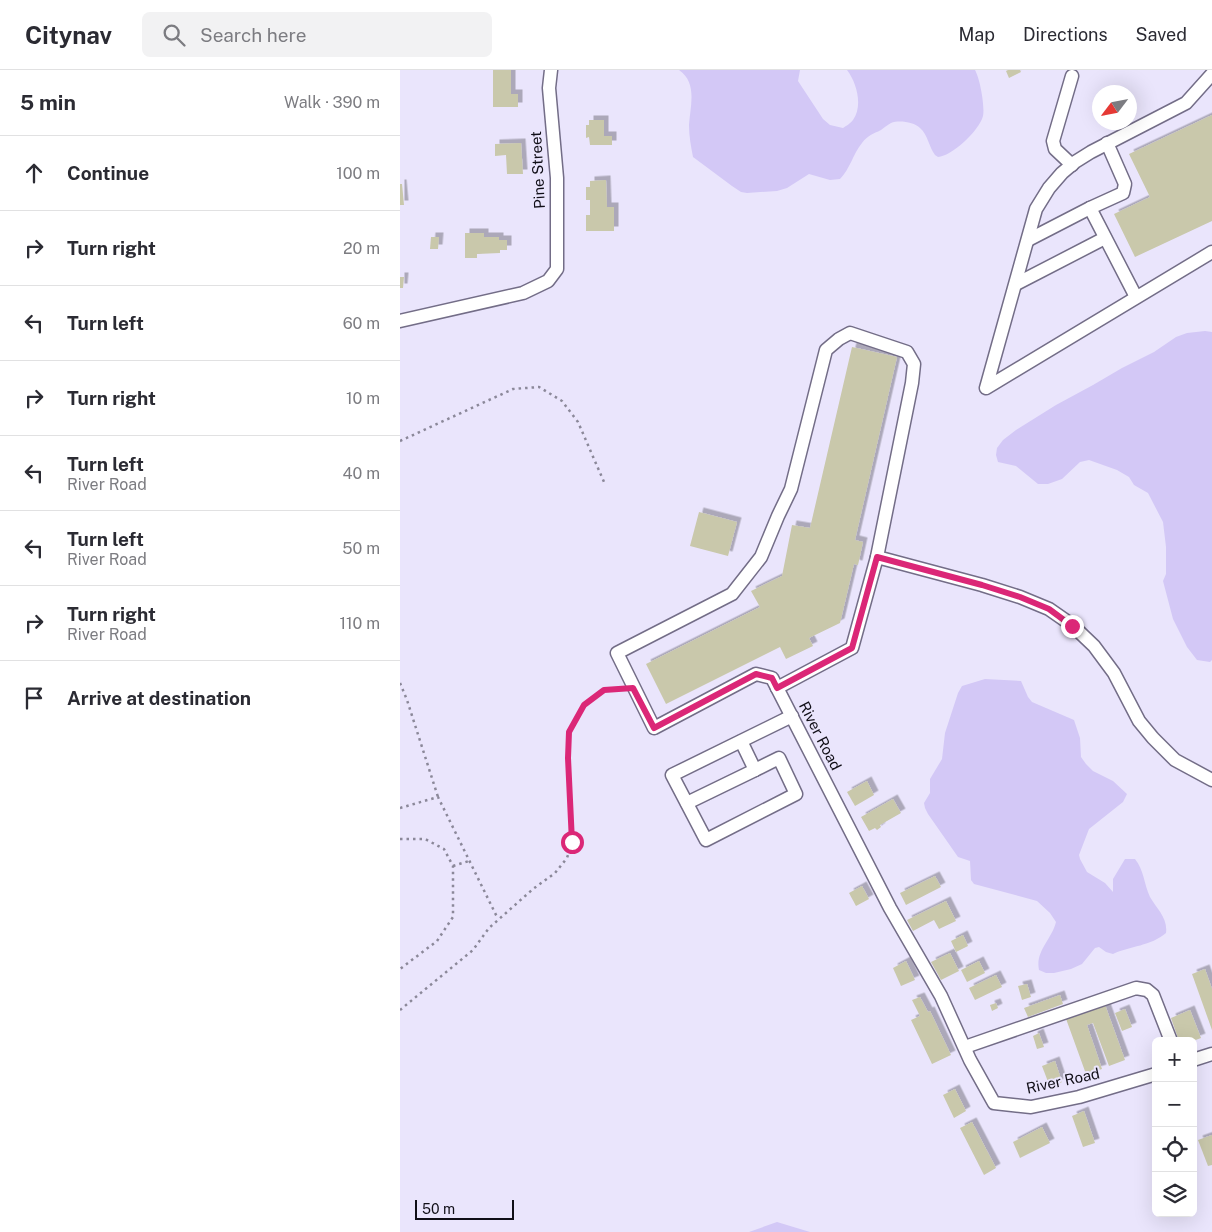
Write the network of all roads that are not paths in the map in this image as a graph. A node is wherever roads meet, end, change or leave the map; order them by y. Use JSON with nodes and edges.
{"nodes":[{"id":1,"x":551,"y":70,"type":"edge"},
{"id":2,"x":1212,"y":74,"type":"edge"},
{"id":3,"x":1072,"y":76,"type":"dead end"},
{"id":4,"x":1107,"y":143,"type":"junction"},
{"id":5,"x":1072,"y":165,"type":"junction"},
{"id":6,"x":1090,"y":208,"type":"junction"},
{"id":7,"x":1105,"y":238,"type":"junction"},
{"id":8,"x":1028,"y":240,"type":"junction"},
{"id":9,"x":1212,"y":252,"type":"edge"},
{"id":10,"x":1016,"y":284,"type":"junction"},
{"id":11,"x":1136,"y":297,"type":"junction"},
{"id":12,"x":400,"y":321,"type":"edge"},
{"id":13,"x":877,"y":557,"type":"junction"},
{"id":14,"x":777,"y":688,"type":"junction"},
{"id":15,"x":792,"y":716,"type":"junction"},
{"id":16,"x":741,"y":741,"type":"junction"},
{"id":17,"x":754,"y":770,"type":"junction"},
{"id":18,"x":1212,"y":780,"type":"edge"},
{"id":19,"x":687,"y":803,"type":"junction"},
{"id":20,"x":1169,"y":1037,"type":"edge"},
{"id":21,"x":965,"y":1047,"type":"junction"},
{"id":22,"x":1212,"y":1054,"type":"edge"},
{"id":23,"x":1197,"y":1059,"type":"edge"},
{"id":24,"x":1152,"y":1075,"type":"edge"}],
"edges":[{"from":1,"to":12,"type":"street","name":"Pine Street"},
{"from":2,"to":4,"type":"street"},
{"from":3,"to":5,"type":"street"},
{"from":4,"to":5,"type":"street"},
{"from":4,"to":6,"type":"street"},
{"from":5,"to":8,"type":"street"},
{"from":6,"to":7,"type":"street"},
{"from":6,"to":8,"type":"street"},
{"from":7,"to":10,"type":"street"},
{"from":7,"to":11,"type":"street"},
{"from":8,"to":10,"type":"street"},
{"from":9,"to":11,"type":"street"},
{"from":10,"to":11,"type":"street"},
{"from":13,"to":14,"type":"street"},
{"from":13,"to":14,"type":"street"},
{"from":13,"to":18,"type":"street"},
{"from":14,"to":15,"type":"street","name":"River Road"},
{"from":15,"to":16,"type":"street"},
{"from":15,"to":21,"type":"street","name":"River Road"},
{"from":16,"to":17,"type":"street"},
{"from":16,"to":19,"type":"street"},
{"from":17,"to":19,"type":"street"},
{"from":17,"to":19,"type":"street"},
{"from":20,"to":21,"type":"street"},
{"from":21,"to":24,"type":"street","name":"River Road"},
{"from":22,"to":23,"type":"street"}]}
